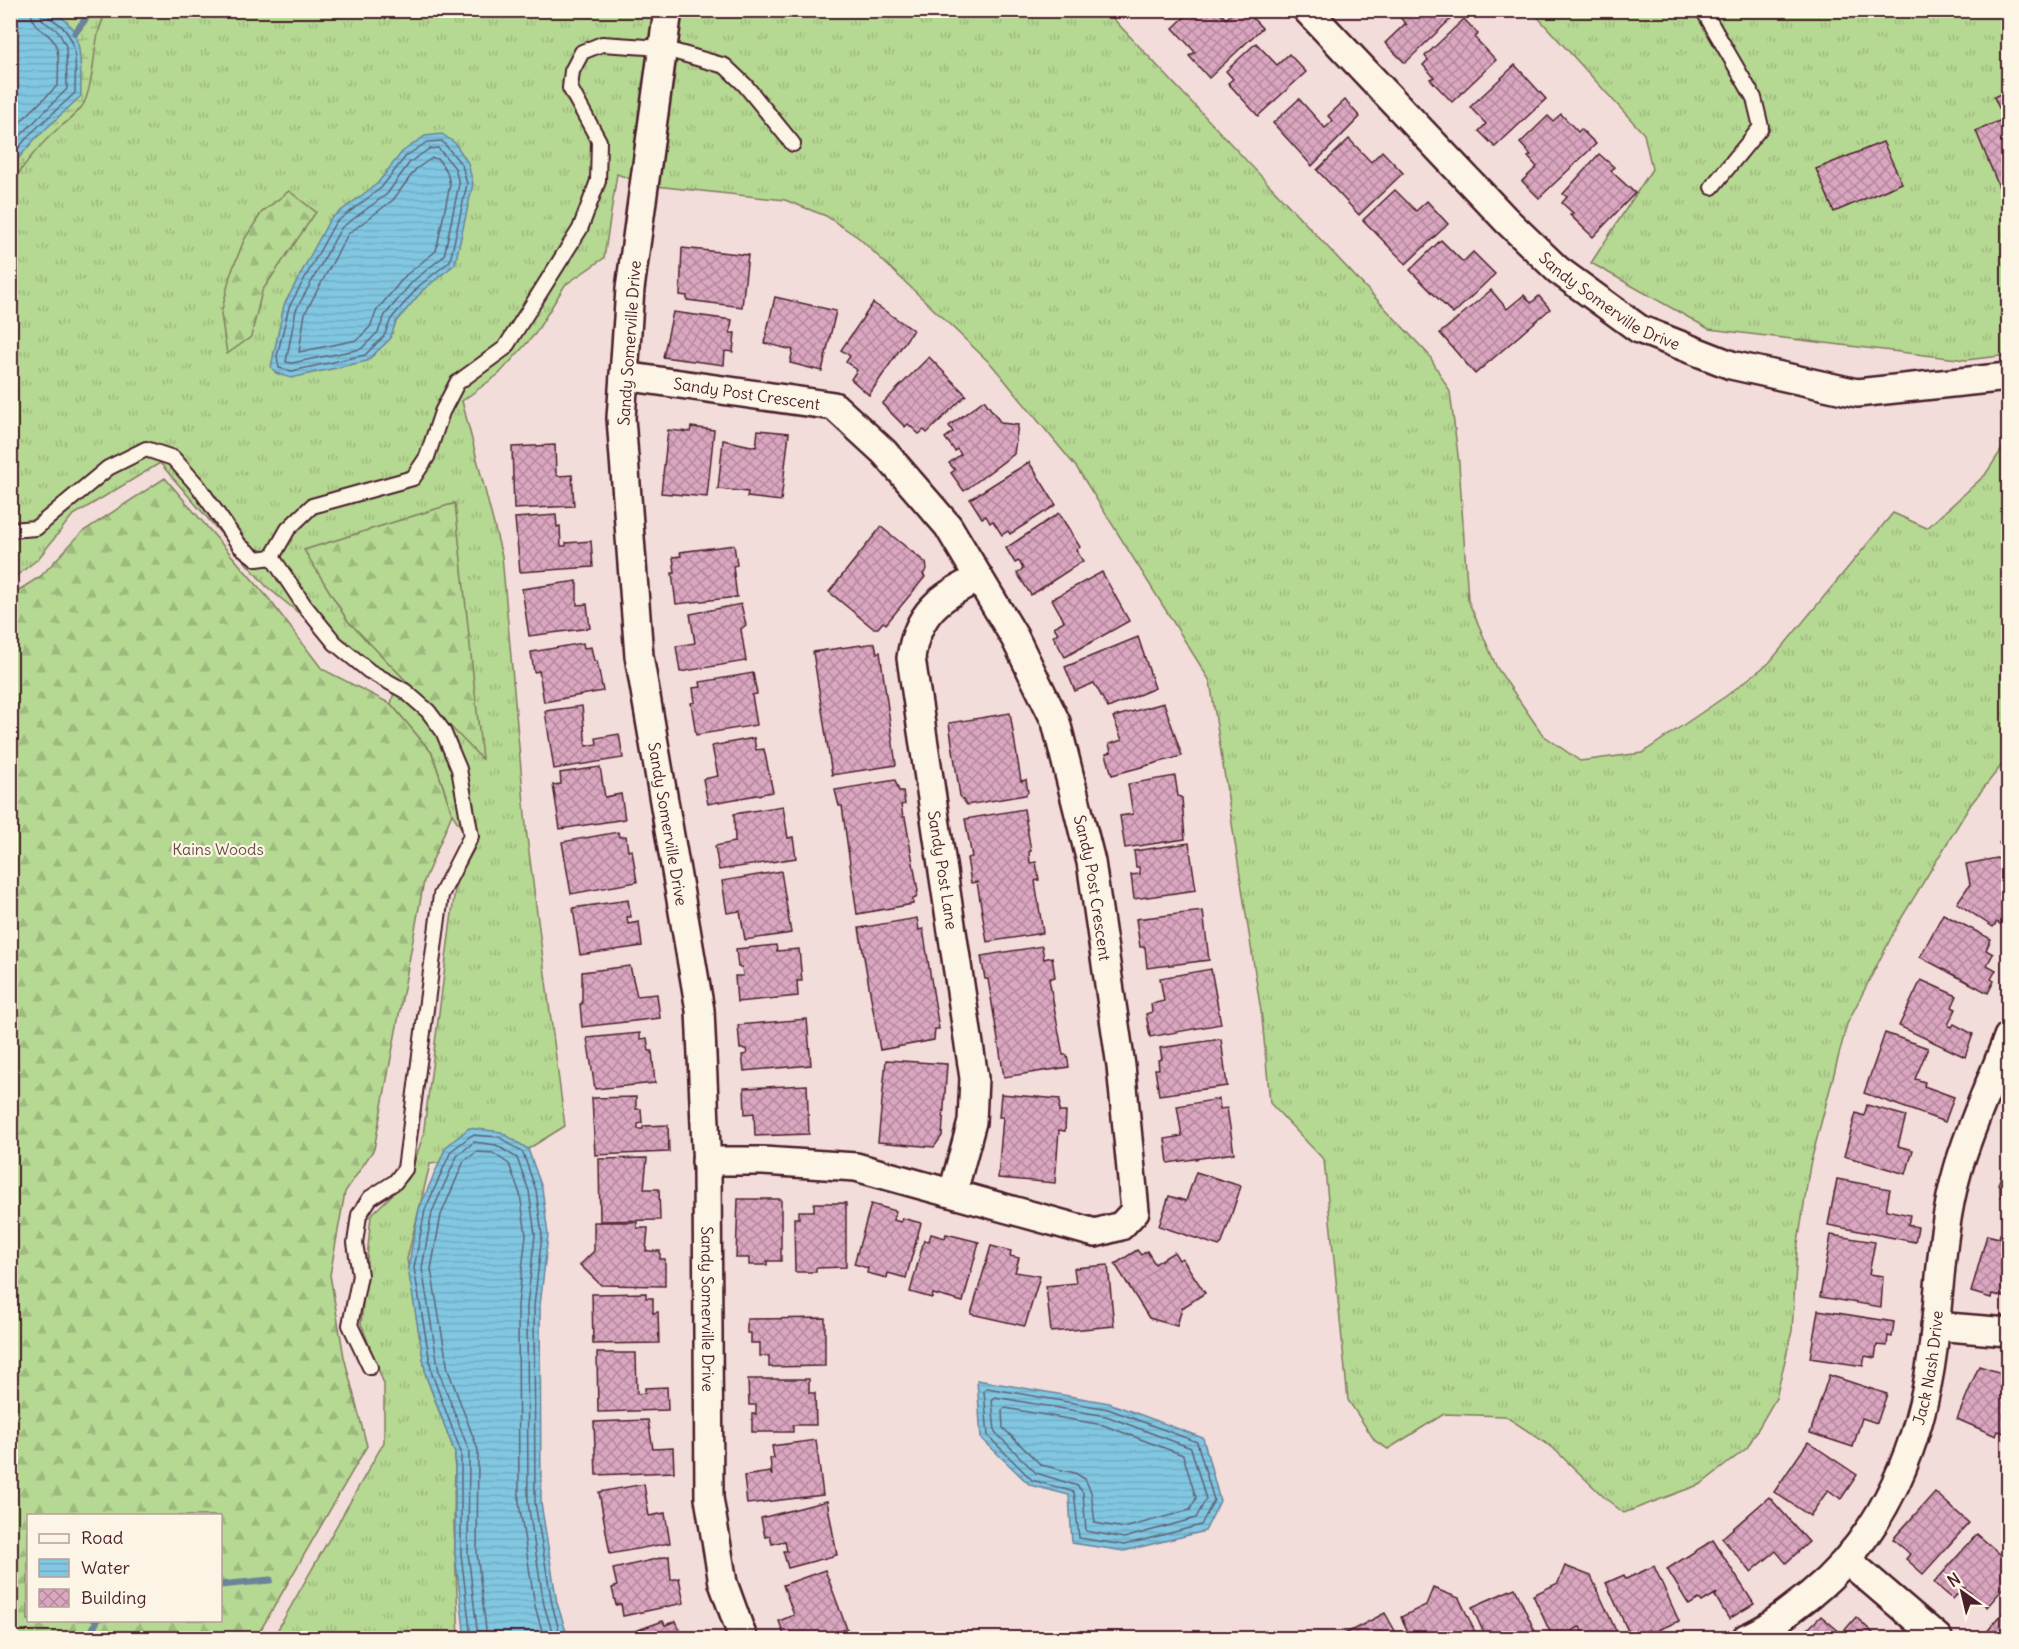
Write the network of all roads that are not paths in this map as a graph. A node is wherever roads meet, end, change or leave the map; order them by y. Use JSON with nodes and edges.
{"nodes":[{"id":1,"x":668,"y":10,"type":"edge"},
{"id":2,"x":1307,"y":10,"type":"edge"},
{"id":3,"x":1703,"y":10,"type":"edge"},
{"id":4,"x":662,"y":48,"type":"junction"},
{"id":5,"x":794,"y":144,"type":"dead end"},
{"id":6,"x":1712,"y":187,"type":"dead end"},
{"id":7,"x":624,"y":376,"type":"junction"},
{"id":8,"x":2008,"y":376,"type":"edge"},
{"id":9,"x":10,"y":530,"type":"edge"},
{"id":10,"x":272,"y":557,"type":"junction"},
{"id":11,"x":979,"y":578,"type":"junction"},
{"id":12,"x":2008,"y":1037,"type":"edge"},
{"id":13,"x":706,"y":1161,"type":"junction"},
{"id":14,"x":953,"y":1192,"type":"junction"},
{"id":15,"x":1935,"y":1326,"type":"junction"},
{"id":16,"x":2008,"y":1332,"type":"edge"},
{"id":17,"x":370,"y":1367,"type":"dead end"},
{"id":18,"x":1847,"y":1560,"type":"junction"},
{"id":19,"x":743,"y":1638,"type":"edge"},
{"id":20,"x":1746,"y":1638,"type":"edge"},
{"id":21,"x":1938,"y":1638,"type":"edge"}],
"edges":[{"from":1,"to":4,"type":"street","name":"Sandy Somerville Drive"},
{"from":2,"to":8,"type":"street","name":"Sandy Somerville Drive"},
{"from":3,"to":6,"type":"lane"},
{"from":4,"to":5,"type":"lane"},
{"from":4,"to":7,"type":"street","name":"Sandy Somerville Drive"},
{"from":4,"to":10,"type":"lane"},
{"from":7,"to":11,"type":"street","name":"Sandy Post Crescent"},
{"from":7,"to":13,"type":"street","name":"Sandy Somerville Drive"},
{"from":9,"to":10,"type":"lane"},
{"from":10,"to":17,"type":"lane"},
{"from":11,"to":14,"type":"street","name":"Sandy Post Lane"},
{"from":11,"to":14,"type":"street","name":"Sandy Post Crescent"},
{"from":12,"to":15,"type":"street","name":"Jack Nash Drive"},
{"from":13,"to":14,"type":"street","name":"Sandy Post Crescent"},
{"from":13,"to":19,"type":"street","name":"Sandy Somerville Drive"},
{"from":15,"to":16,"type":"street"},
{"from":15,"to":18,"type":"street","name":"Jack Nash Drive"},
{"from":18,"to":20,"type":"street","name":"Jack Nash Drive"},
{"from":18,"to":21,"type":"street"}]}
